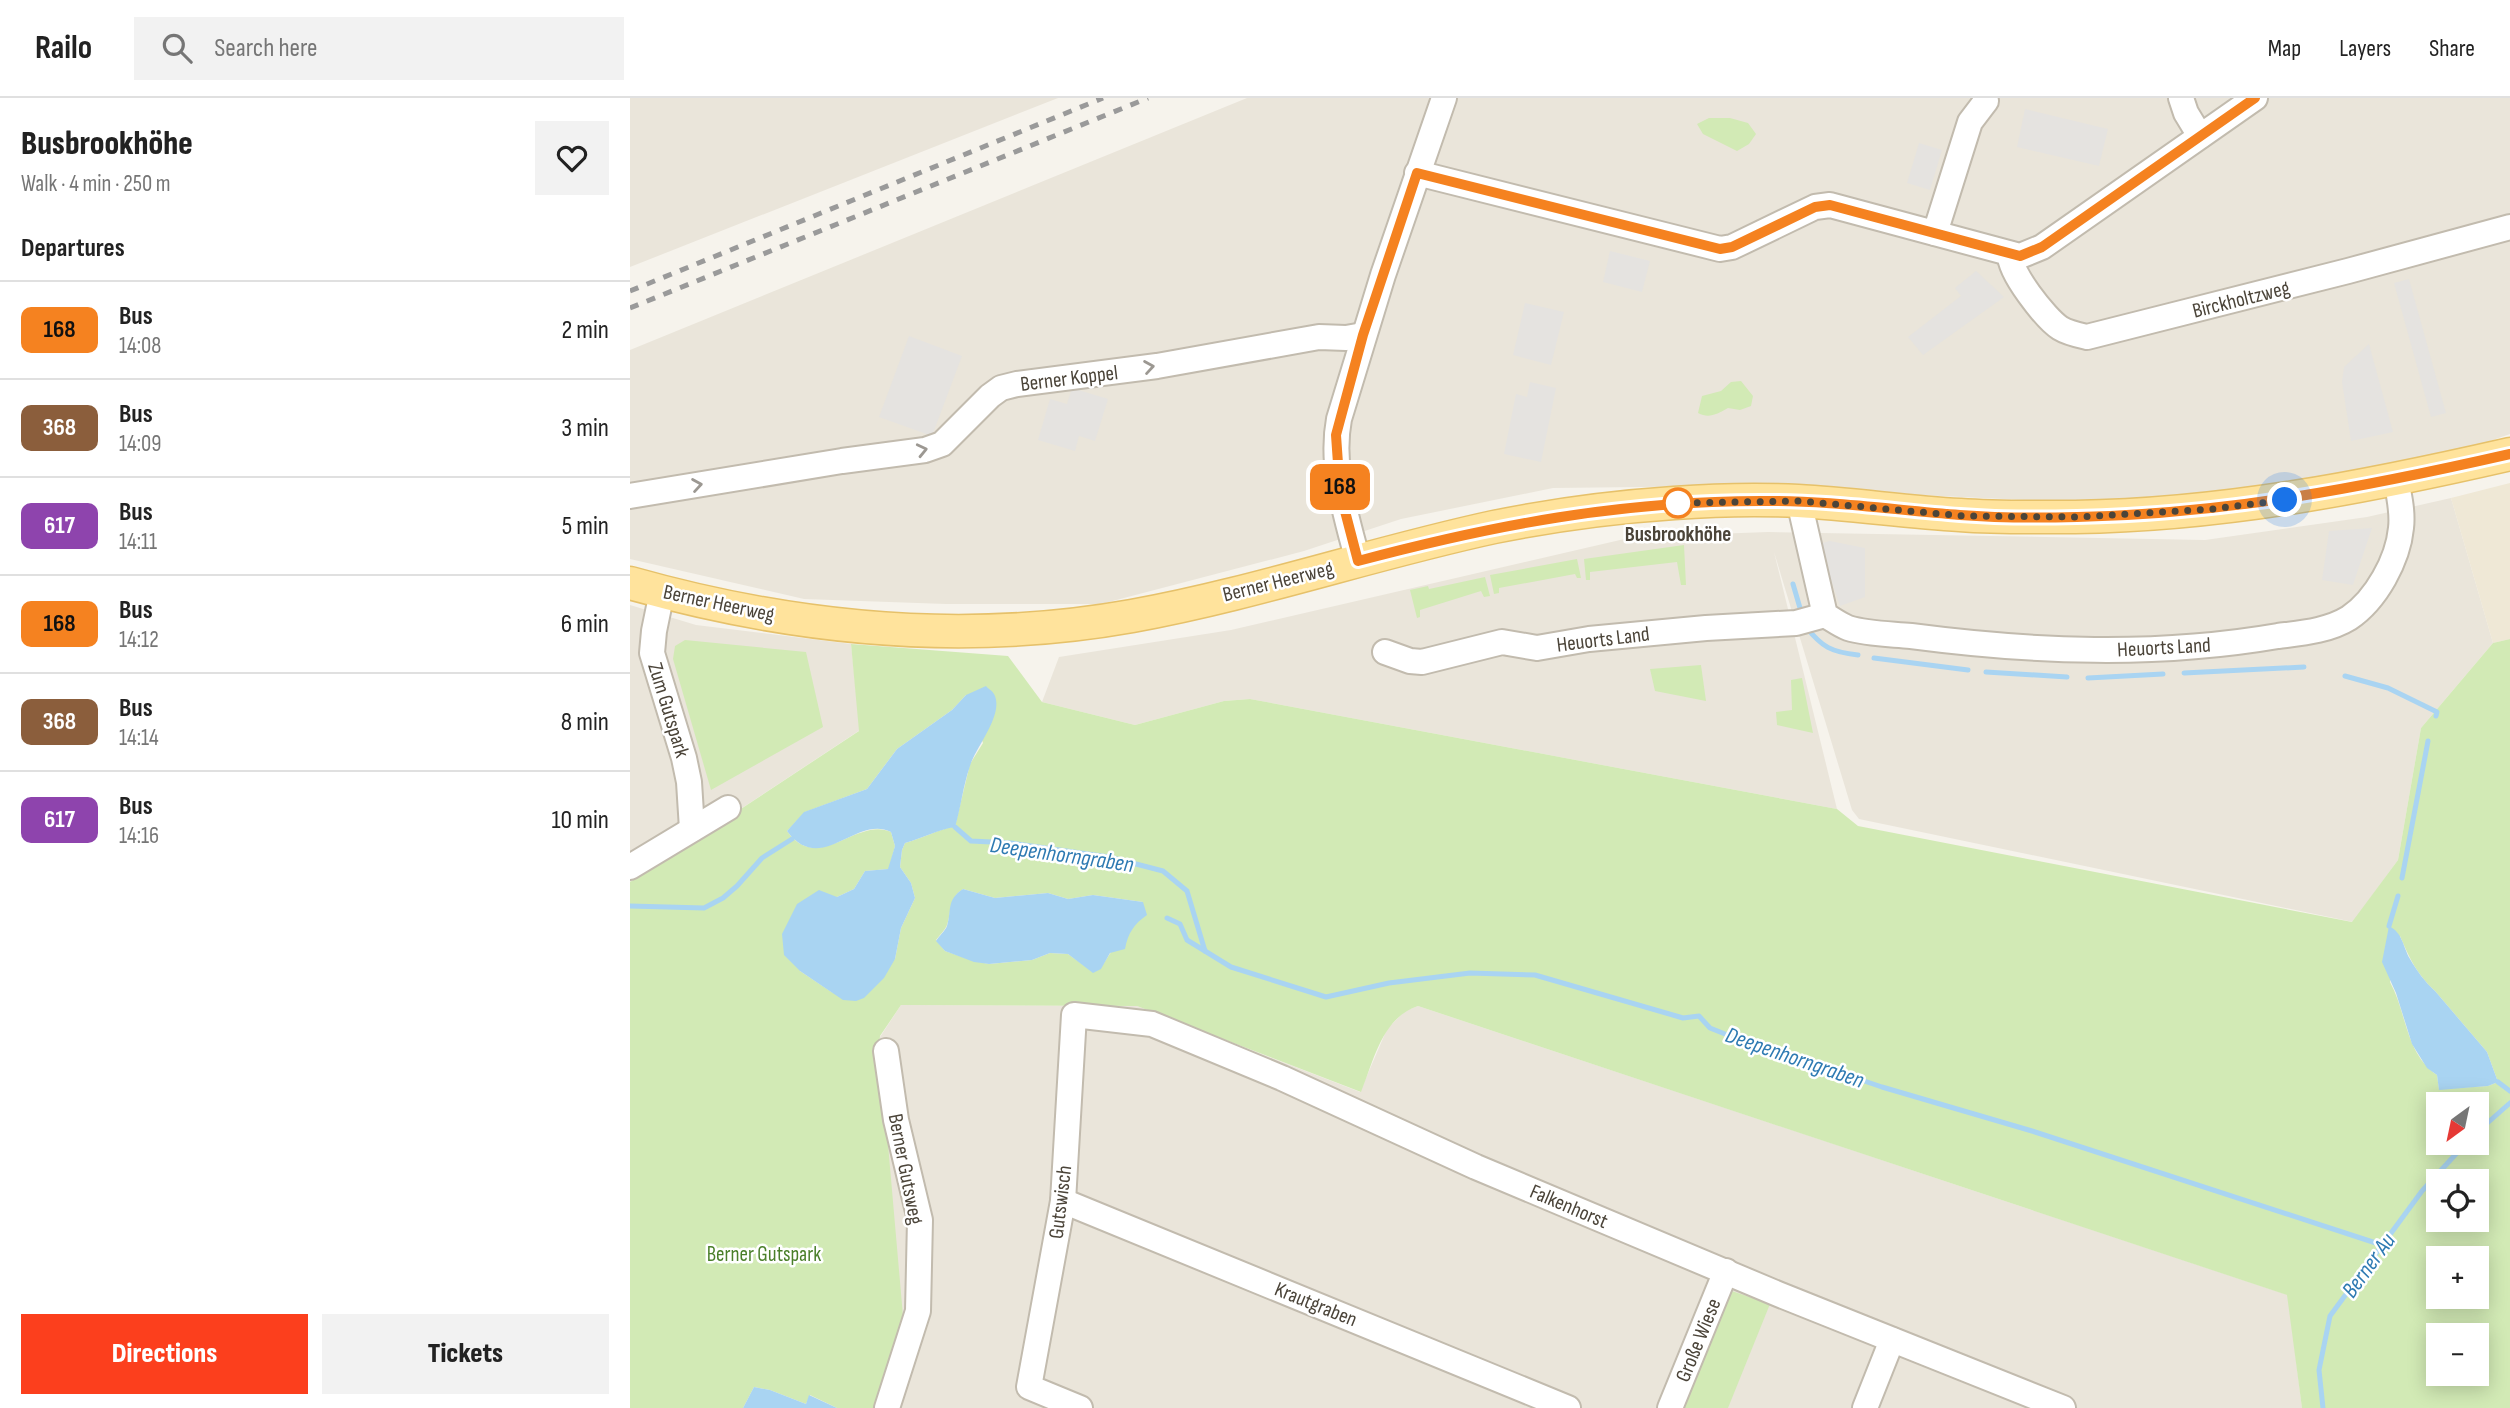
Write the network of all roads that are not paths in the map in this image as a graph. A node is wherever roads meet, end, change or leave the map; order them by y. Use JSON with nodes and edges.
{"nodes":[{"id":1,"x":1444,"y":98,"type":"edge"},
{"id":2,"x":2181,"y":98,"type":"edge"},
{"id":3,"x":2255,"y":98,"type":"edge"},
{"id":4,"x":1986,"y":101,"type":"dead end"},
{"id":5,"x":2200,"y":136,"type":"junction"},
{"id":6,"x":1417,"y":173,"type":"junction"},
{"id":7,"x":2510,"y":227,"type":"edge"},
{"id":8,"x":1935,"y":233,"type":"junction"},
{"id":9,"x":2010,"y":254,"type":"junction"},
{"id":10,"x":1363,"y":335,"type":"junction"},
{"id":11,"x":2510,"y":454,"type":"edge"},
{"id":12,"x":2396,"y":480,"type":"junction"},
{"id":13,"x":630,"y":496,"type":"edge"},
{"id":14,"x":1799,"y":501,"type":"junction"},
{"id":15,"x":1358,"y":561,"type":"junction"},
{"id":16,"x":630,"y":583,"type":"edge"},
{"id":17,"x":662,"y":592,"type":"junction"},
{"id":18,"x":1825,"y":615,"type":"junction"},
{"id":19,"x":1385,"y":652,"type":"dead end"},
{"id":20,"x":728,"y":808,"type":"dead end"},
{"id":21,"x":692,"y":829,"type":"junction"},
{"id":22,"x":630,"y":867,"type":"edge"},
{"id":23,"x":1074,"y":1015,"type":"joint"},
{"id":24,"x":886,"y":1051,"type":"dead end"},
{"id":25,"x":1063,"y":1200,"type":"junction"},
{"id":26,"x":1726,"y":1271,"type":"junction"},
{"id":27,"x":1892,"y":1340,"type":"junction"},
{"id":28,"x":2022,"y":1400,"type":"edge"},
{"id":29,"x":887,"y":1408,"type":"edge"},
{"id":30,"x":1080,"y":1408,"type":"edge"},
{"id":31,"x":1568,"y":1408,"type":"edge"},
{"id":32,"x":1670,"y":1408,"type":"edge"},
{"id":33,"x":1865,"y":1408,"type":"edge"},
{"id":34,"x":2063,"y":1408,"type":"edge"}],
"edges":[{"from":1,"to":6,"type":"street"},
{"from":2,"to":5,"type":"street"},
{"from":3,"to":5,"type":"street"},
{"from":4,"to":8,"type":"street"},
{"from":5,"to":9,"type":"street"},
{"from":6,"to":8,"type":"street"},
{"from":6,"to":10,"type":"street"},
{"from":7,"to":9,"type":"street","name":"Birckholtzweg"},
{"from":8,"to":9,"type":"street"},
{"from":13,"to":10,"type":"street","name":"Berner Koppel","one_way":true},
{"from":10,"to":15,"type":"street"},
{"from":11,"to":12,"type":"main road","name":"Berner Heerweg"},
{"from":12,"to":14,"type":"main road","name":"Berner Heerweg"},
{"from":12,"to":18,"type":"street","name":"Heuorts Land"},
{"from":14,"to":15,"type":"main road","name":"Berner Heerweg"},
{"from":14,"to":18,"type":"street"},
{"from":15,"to":17,"type":"main road","name":"Berner Heerweg"},
{"from":16,"to":17,"type":"main road","name":"Berner Heerweg"},
{"from":17,"to":21,"type":"street","name":"Zum Gutspark"},
{"from":18,"to":19,"type":"street","name":"Heuorts Land"},
{"from":20,"to":21,"type":"street"},
{"from":21,"to":22,"type":"street"},
{"from":23,"to":25,"type":"street","name":"Gutswisch"},
{"from":23,"to":26,"type":"street","name":"Falkenhorst"},
{"from":24,"to":29,"type":"street","name":"Berner Gutsweg"},
{"from":25,"to":30,"type":"street","name":"Gutswisch"},
{"from":25,"to":31,"type":"street","name":"Krautgraben"},
{"from":26,"to":27,"type":"street","name":"Falkenhorst"},
{"from":26,"to":32,"type":"street","name":"Große Wiese"},
{"from":27,"to":28,"type":"street","name":"Falkenhorst"},
{"from":27,"to":33,"type":"street"},
{"from":28,"to":34,"type":"street","name":"Falkenhorst"}]}
